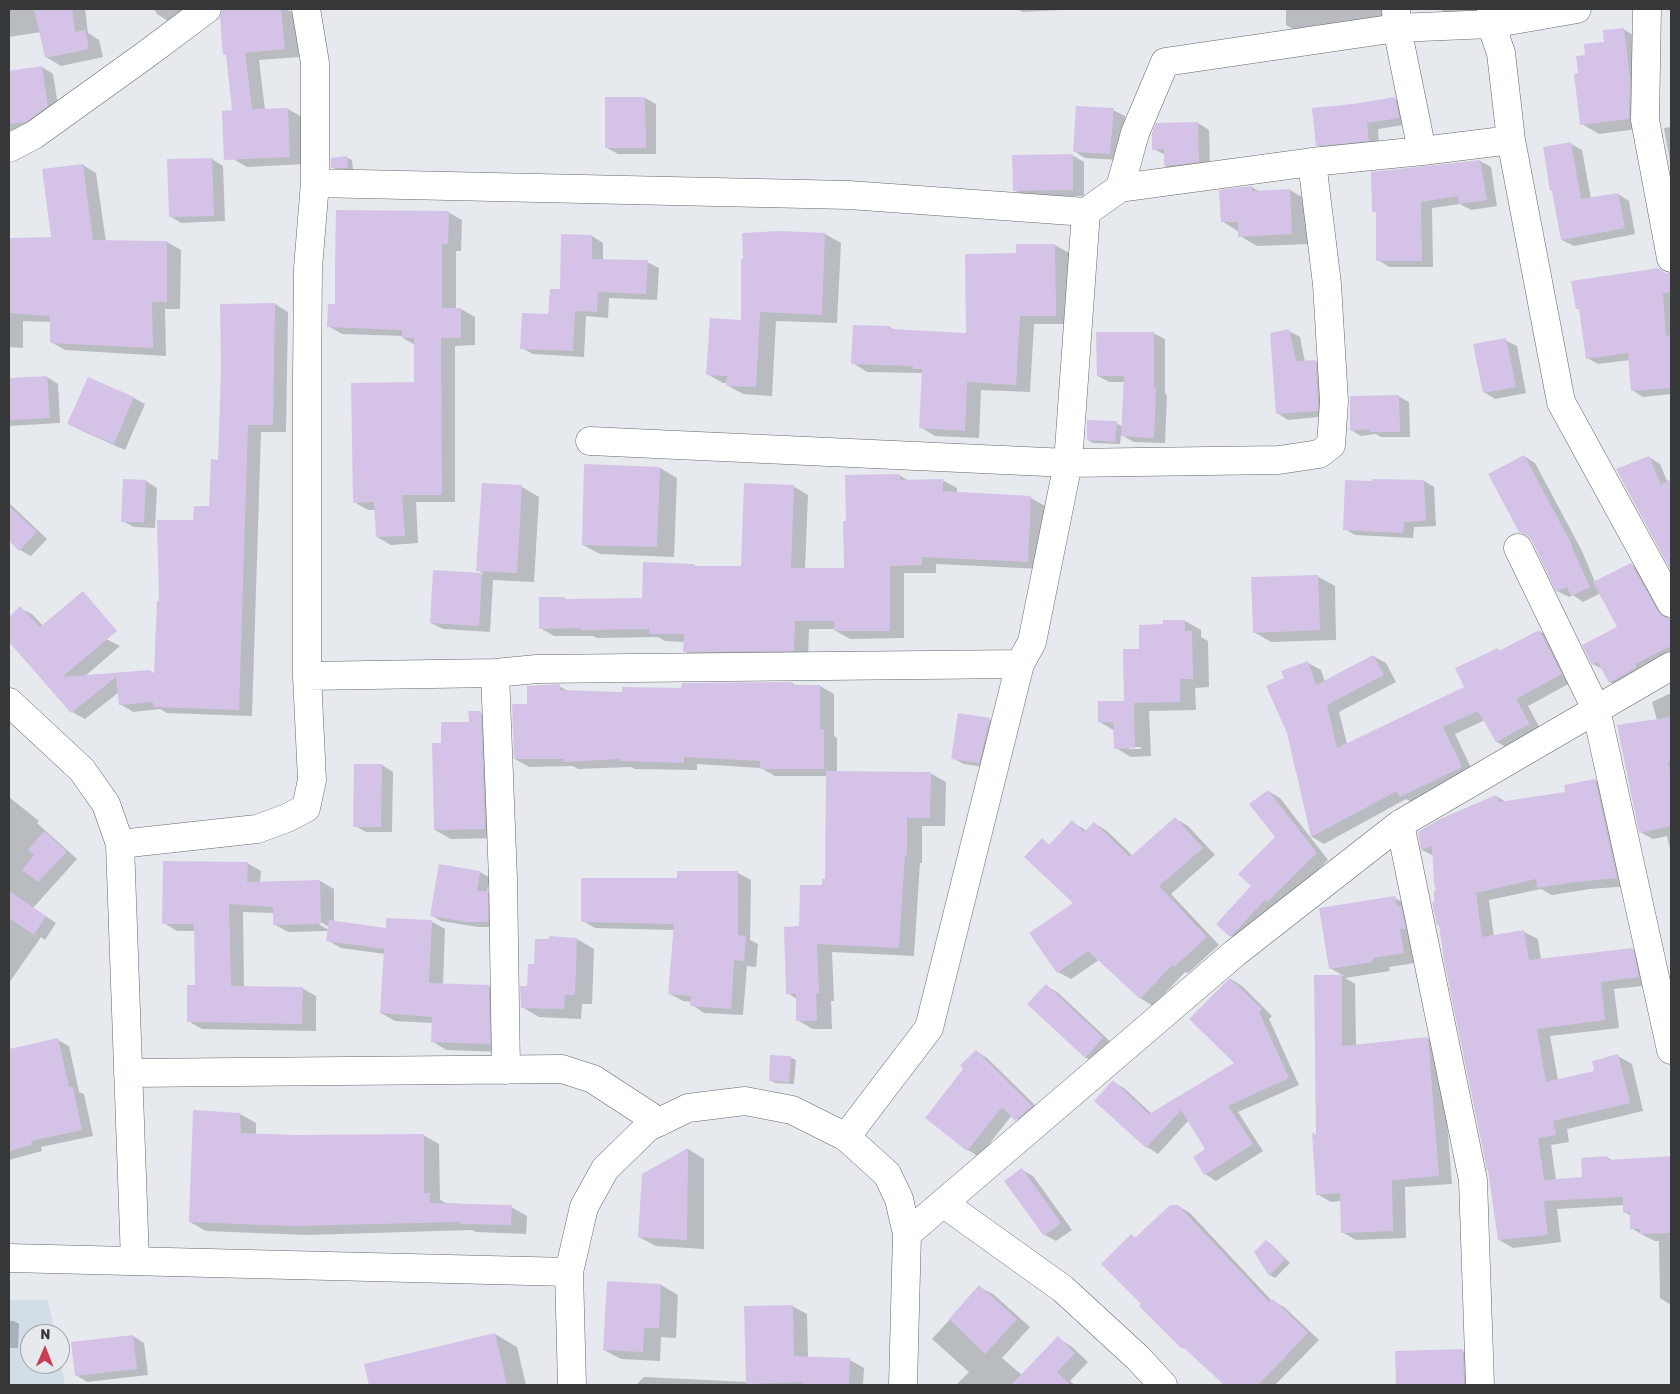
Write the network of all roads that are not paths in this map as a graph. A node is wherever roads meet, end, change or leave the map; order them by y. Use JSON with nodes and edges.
{"nodes":[{"id":1,"x":207,"y":9,"type":"edge"},
{"id":2,"x":306,"y":9,"type":"edge"},
{"id":3,"x":1577,"y":9,"type":"edge"},
{"id":4,"x":1646,"y":9,"type":"edge"},
{"id":5,"x":1491,"y":16,"type":"edge"},
{"id":6,"x":1397,"y":18,"type":"edge"},
{"id":7,"x":1511,"y":140,"type":"junction"},
{"id":8,"x":9,"y":148,"type":"edge"},
{"id":9,"x":1422,"y":151,"type":"junction"},
{"id":10,"x":1312,"y":162,"type":"junction"},
{"id":11,"x":315,"y":183,"type":"junction"},
{"id":12,"x":1120,"y":188,"type":"junction"},
{"id":13,"x":1086,"y":212,"type":"junction"},
{"id":14,"x":1671,"y":258,"type":"edge"},
{"id":15,"x":590,"y":441,"type":"dead end"},
{"id":16,"x":1068,"y":463,"type":"junction"},
{"id":17,"x":1518,"y":548,"type":"dead end"},
{"id":18,"x":1671,"y":603,"type":"edge"},
{"id":19,"x":1020,"y":664,"type":"junction"},
{"id":20,"x":1671,"y":666,"type":"edge"},
{"id":21,"x":494,"y":673,"type":"junction"},
{"id":22,"x":307,"y":676,"type":"junction"},
{"id":23,"x":9,"y":702,"type":"edge"},
{"id":24,"x":1596,"y":709,"type":"junction"},
{"id":25,"x":1400,"y":824,"type":"junction"},
{"id":26,"x":120,"y":844,"type":"junction"},
{"id":27,"x":1671,"y":1050,"type":"edge"},
{"id":28,"x":506,"y":1070,"type":"junction"},
{"id":29,"x":128,"y":1073,"type":"junction"},
{"id":30,"x":659,"y":1122,"type":"junction"},
{"id":31,"x":846,"y":1137,"type":"junction"},
{"id":32,"x":943,"y":1203,"type":"junction"},
{"id":33,"x":907,"y":1234,"type":"junction"},
{"id":34,"x":9,"y":1258,"type":"edge"},
{"id":35,"x":135,"y":1261,"type":"junction"},
{"id":36,"x":570,"y":1272,"type":"junction"},
{"id":37,"x":572,"y":1385,"type":"edge"},
{"id":38,"x":904,"y":1385,"type":"edge"},
{"id":39,"x":1164,"y":1385,"type":"edge"},
{"id":40,"x":1480,"y":1385,"type":"edge"}],
"edges":[{"from":1,"to":8,"type":"street"},
{"from":2,"to":11,"type":"street"},
{"from":3,"to":5,"type":"street"},
{"from":4,"to":14,"type":"street"},
{"from":5,"to":6,"type":"street"},
{"from":5,"to":7,"type":"street"},
{"from":6,"to":9,"type":"street"},
{"from":6,"to":12,"type":"street"},
{"from":7,"to":9,"type":"street"},
{"from":7,"to":18,"type":"street"},
{"from":9,"to":10,"type":"street"},
{"from":10,"to":12,"type":"street"},
{"from":10,"to":16,"type":"street"},
{"from":11,"to":13,"type":"street"},
{"from":11,"to":22,"type":"street"},
{"from":12,"to":13,"type":"street"},
{"from":13,"to":16,"type":"street"},
{"from":15,"to":16,"type":"street"},
{"from":16,"to":19,"type":"street"},
{"from":17,"to":24,"type":"street"},
{"from":19,"to":21,"type":"street"},
{"from":19,"to":31,"type":"street"},
{"from":20,"to":24,"type":"street"},
{"from":21,"to":22,"type":"street"},
{"from":21,"to":28,"type":"street"},
{"from":22,"to":26,"type":"street"},
{"from":23,"to":26,"type":"street"},
{"from":24,"to":25,"type":"street"},
{"from":24,"to":27,"type":"street"},
{"from":25,"to":32,"type":"street"},
{"from":25,"to":40,"type":"street"},
{"from":26,"to":29,"type":"street"},
{"from":28,"to":29,"type":"street"},
{"from":28,"to":30,"type":"street"},
{"from":29,"to":35,"type":"street"},
{"from":30,"to":31,"type":"street"},
{"from":30,"to":36,"type":"street"},
{"from":31,"to":33,"type":"street"},
{"from":32,"to":33,"type":"street"},
{"from":32,"to":39,"type":"street"},
{"from":33,"to":38,"type":"street"},
{"from":34,"to":35,"type":"street"},
{"from":35,"to":36,"type":"street"},
{"from":36,"to":37,"type":"street"}]}
